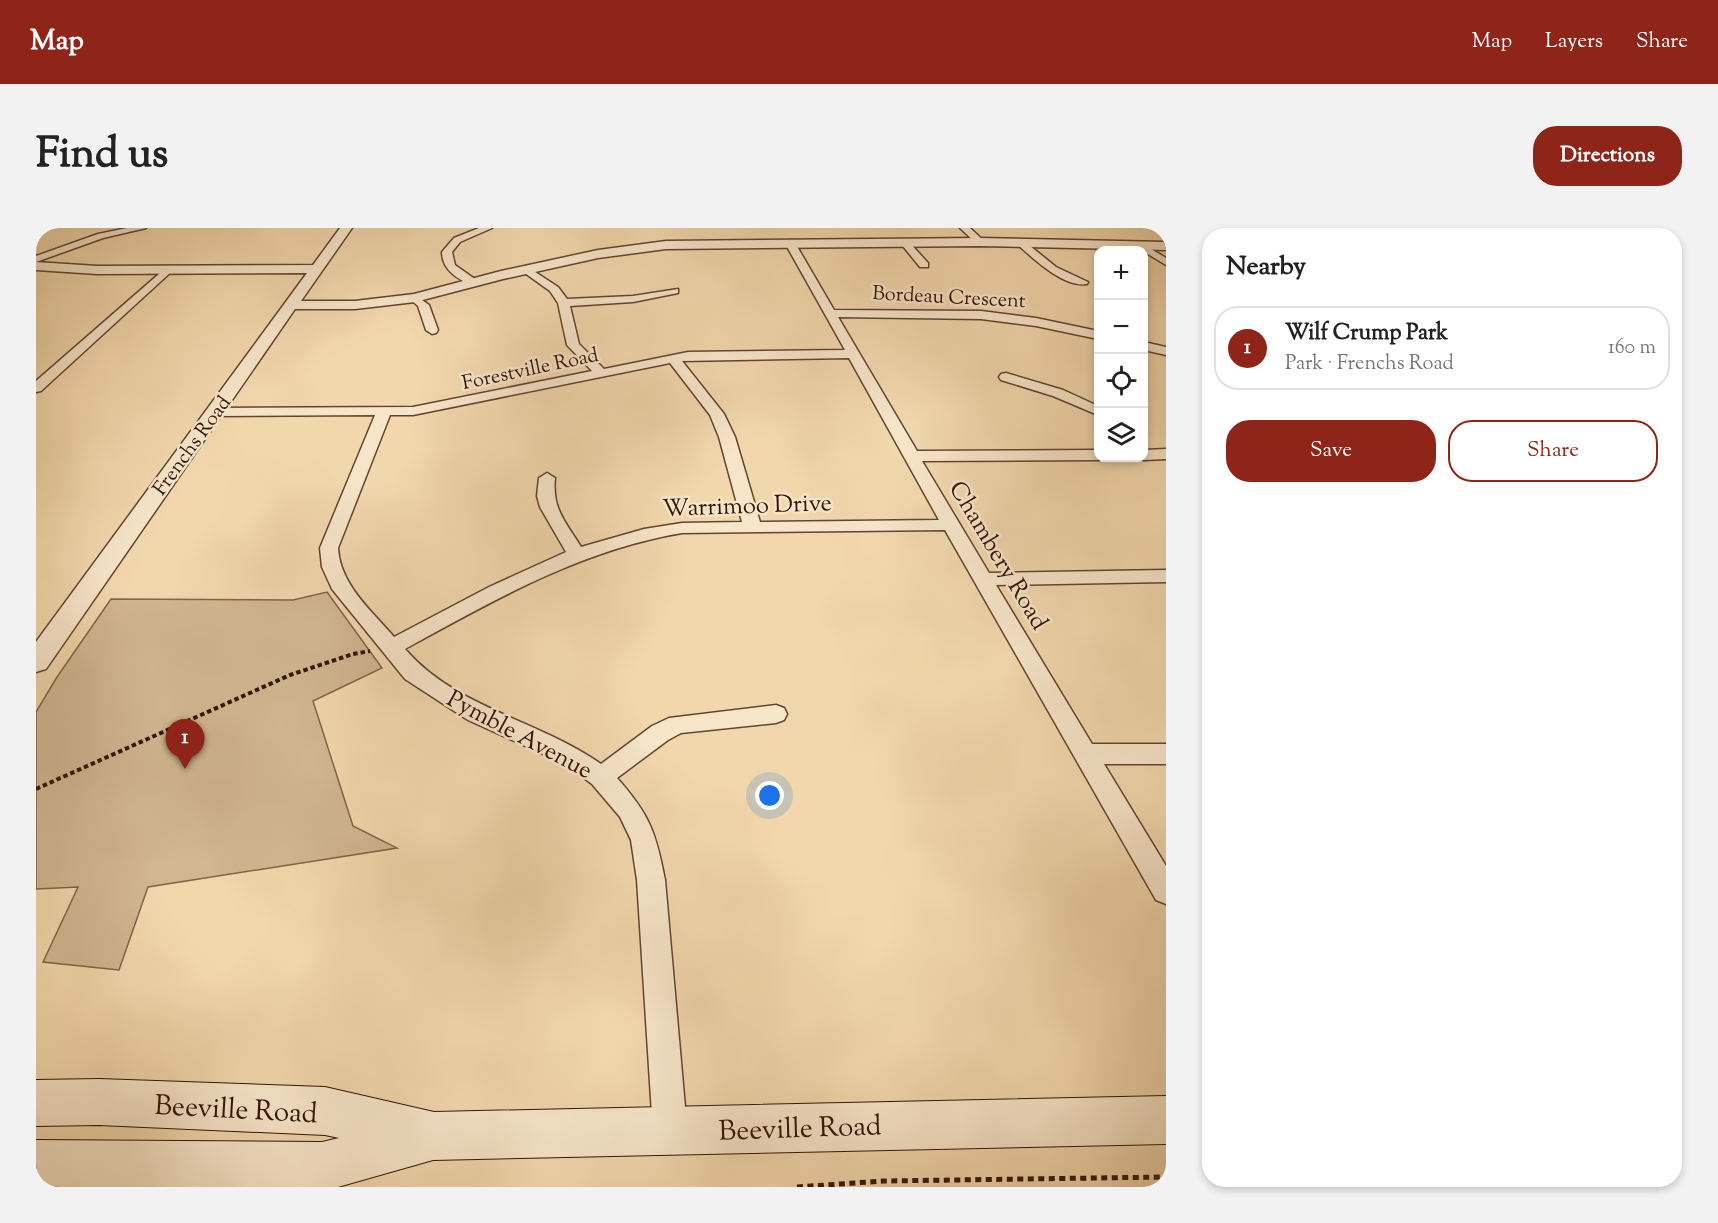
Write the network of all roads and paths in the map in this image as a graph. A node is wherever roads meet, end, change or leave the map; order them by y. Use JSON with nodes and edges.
{"nodes":[{"id":1,"x":141,"y":228,"type":"edge"},
{"id":2,"x":346,"y":228,"type":"edge"},
{"id":3,"x":487,"y":228,"type":"edge"},
{"id":4,"x":965,"y":228,"type":"edge"},
{"id":5,"x":980,"y":242,"type":"junction"},
{"id":6,"x":790,"y":243,"type":"junction"},
{"id":7,"x":905,"y":243,"type":"junction"},
{"id":8,"x":1020,"y":243,"type":"junction"},
{"id":9,"x":1141,"y":246,"type":"edge"},
{"id":10,"x":1148,"y":246,"type":"edge"},
{"id":11,"x":1166,"y":246,"type":"edge"},
{"id":12,"x":1148,"y":250,"type":"edge"},
{"id":13,"x":36,"y":259,"type":"edge"},
{"id":14,"x":1166,"y":262,"type":"edge"},
{"id":15,"x":924,"y":265,"type":"dead end"},
{"id":16,"x":36,"y":266,"type":"edge"},
{"id":17,"x":316,"y":269,"type":"junction"},
{"id":18,"x":526,"y":269,"type":"junction"},
{"id":19,"x":167,"y":270,"type":"junction"},
{"id":20,"x":474,"y":282,"type":"junction"},
{"id":21,"x":1083,"y":282,"type":"dead end"},
{"id":22,"x":674,"y":291,"type":"dead end"},
{"id":23,"x":415,"y":298,"type":"junction"},
{"id":24,"x":564,"y":303,"type":"junction"},
{"id":25,"x":291,"y":305,"type":"junction"},
{"id":26,"x":831,"y":313,"type":"junction"},
{"id":27,"x":432,"y":330,"type":"dead end"},
{"id":28,"x":1094,"y":334,"type":"edge"},
{"id":29,"x":1148,"y":346,"type":"edge"},
{"id":30,"x":1166,"y":351,"type":"edge"},
{"id":31,"x":854,"y":354,"type":"junction"},
{"id":32,"x":673,"y":358,"type":"junction"},
{"id":33,"x":601,"y":373,"type":"junction"},
{"id":34,"x":1006,"y":377,"type":"dead end"},
{"id":35,"x":36,"y":388,"type":"edge"},
{"id":36,"x":1094,"y":409,"type":"edge"},
{"id":37,"x":214,"y":412,"type":"junction"},
{"id":38,"x":384,"y":412,"type":"junction"},
{"id":39,"x":1094,"y":455,"type":"edge"},
{"id":40,"x":912,"y":456,"type":"junction"},
{"id":41,"x":547,"y":478,"type":"dead end"},
{"id":42,"x":951,"y":525,"type":"junction"},
{"id":43,"x":752,"y":526,"type":"junction"},
{"id":44,"x":577,"y":555,"type":"junction"},
{"id":45,"x":1166,"y":576,"type":"edge"},
{"id":46,"x":984,"y":579,"type":"junction"},
{"id":47,"x":391,"y":648,"type":"junction"},
{"id":48,"x":36,"y":662,"type":"edge"},
{"id":49,"x":776,"y":714,"type":"dead end"},
{"id":50,"x":1087,"y":754,"type":"junction"},
{"id":51,"x":1166,"y":754,"type":"edge"},
{"id":52,"x":602,"y":777,"type":"junction"},
{"id":53,"x":36,"y":789,"type":"edge"},
{"id":54,"x":1166,"y":891,"type":"edge"},
{"id":55,"x":36,"y":1103,"type":"edge"},
{"id":56,"x":1166,"y":1120,"type":"edge"},
{"id":57,"x":670,"y":1130,"type":"junction"},
{"id":58,"x":434,"y":1136,"type":"junction"},
{"id":59,"x":36,"y":1165,"type":"edge"},
{"id":60,"x":1166,"y":1177,"type":"edge"},
{"id":61,"x":797,"y":1187,"type":"edge"}],
"edges":[{"from":1,"to":13,"type":"street"},
{"from":2,"to":17,"type":"street","name":"Frenchs Road"},
{"from":3,"to":20,"type":"street"},
{"from":4,"to":5,"type":"street"},
{"from":5,"to":7,"type":"street"},
{"from":5,"to":8,"type":"street"},
{"from":6,"to":7,"type":"street"},
{"from":6,"to":18,"type":"street"},
{"from":6,"to":26,"type":"street","name":"Chambery Road"},
{"from":7,"to":15,"type":"street"},
{"from":8,"to":9,"type":"street"},
{"from":8,"to":21,"type":"street"},
{"from":10,"to":11,"type":"street"},
{"from":12,"to":14,"type":"street"},
{"from":16,"to":19,"type":"street"},
{"from":17,"to":19,"type":"street"},
{"from":17,"to":25,"type":"street","name":"Frenchs Road"},
{"from":18,"to":20,"type":"street"},
{"from":18,"to":24,"type":"street"},
{"from":19,"to":35,"type":"street"},
{"from":20,"to":23,"type":"street"},
{"from":22,"to":24,"type":"street"},
{"from":23,"to":25,"type":"street"},
{"from":23,"to":27,"type":"street"},
{"from":24,"to":33,"type":"street"},
{"from":25,"to":37,"type":"street","name":"Frenchs Road"},
{"from":26,"to":28,"type":"street","name":"Bordeau Crescent"},
{"from":26,"to":31,"type":"street","name":"Chambery Road"},
{"from":29,"to":30,"type":"street"},
{"from":31,"to":32,"type":"street","name":"Forestville Road"},
{"from":31,"to":40,"type":"street","name":"Chambery Road"},
{"from":32,"to":33,"type":"street","name":"Forestville Road"},
{"from":32,"to":43,"type":"street"},
{"from":33,"to":38,"type":"street","name":"Forestville Road"},
{"from":34,"to":36,"type":"street"},
{"from":37,"to":38,"type":"street","name":"Forestville Road"},
{"from":37,"to":48,"type":"street","name":"Frenchs Road"},
{"from":38,"to":47,"type":"street","name":"Pymble Avenue"},
{"from":39,"to":40,"type":"street"},
{"from":40,"to":42,"type":"street","name":"Chambery Road"},
{"from":41,"to":44,"type":"street"},
{"from":42,"to":43,"type":"street","name":"Warrimoo Drive"},
{"from":42,"to":46,"type":"street","name":"Chambery Road"},
{"from":43,"to":44,"type":"street","name":"Warrimoo Drive"},
{"from":44,"to":47,"type":"street","name":"Warrimoo Drive"},
{"from":45,"to":46,"type":"street"},
{"from":46,"to":50,"type":"street","name":"Chambery Road"},
{"from":47,"to":52,"type":"street","name":"Pymble Avenue"},
{"from":47,"to":53,"type":"path"},
{"from":49,"to":52,"type":"street"},
{"from":50,"to":51,"type":"street"},
{"from":50,"to":54,"type":"street","name":"Chambery Road"},
{"from":52,"to":57,"type":"street","name":"Pymble Avenue"},
{"from":55,"to":58,"type":"main road","name":"Beeville Road"},
{"from":56,"to":57,"type":"main road","name":"Beeville Road"},
{"from":57,"to":58,"type":"main road","name":"Beeville Road"},
{"from":58,"to":59,"type":"main road","name":"Beeville Road"},
{"from":60,"to":61,"type":"path"}]}
